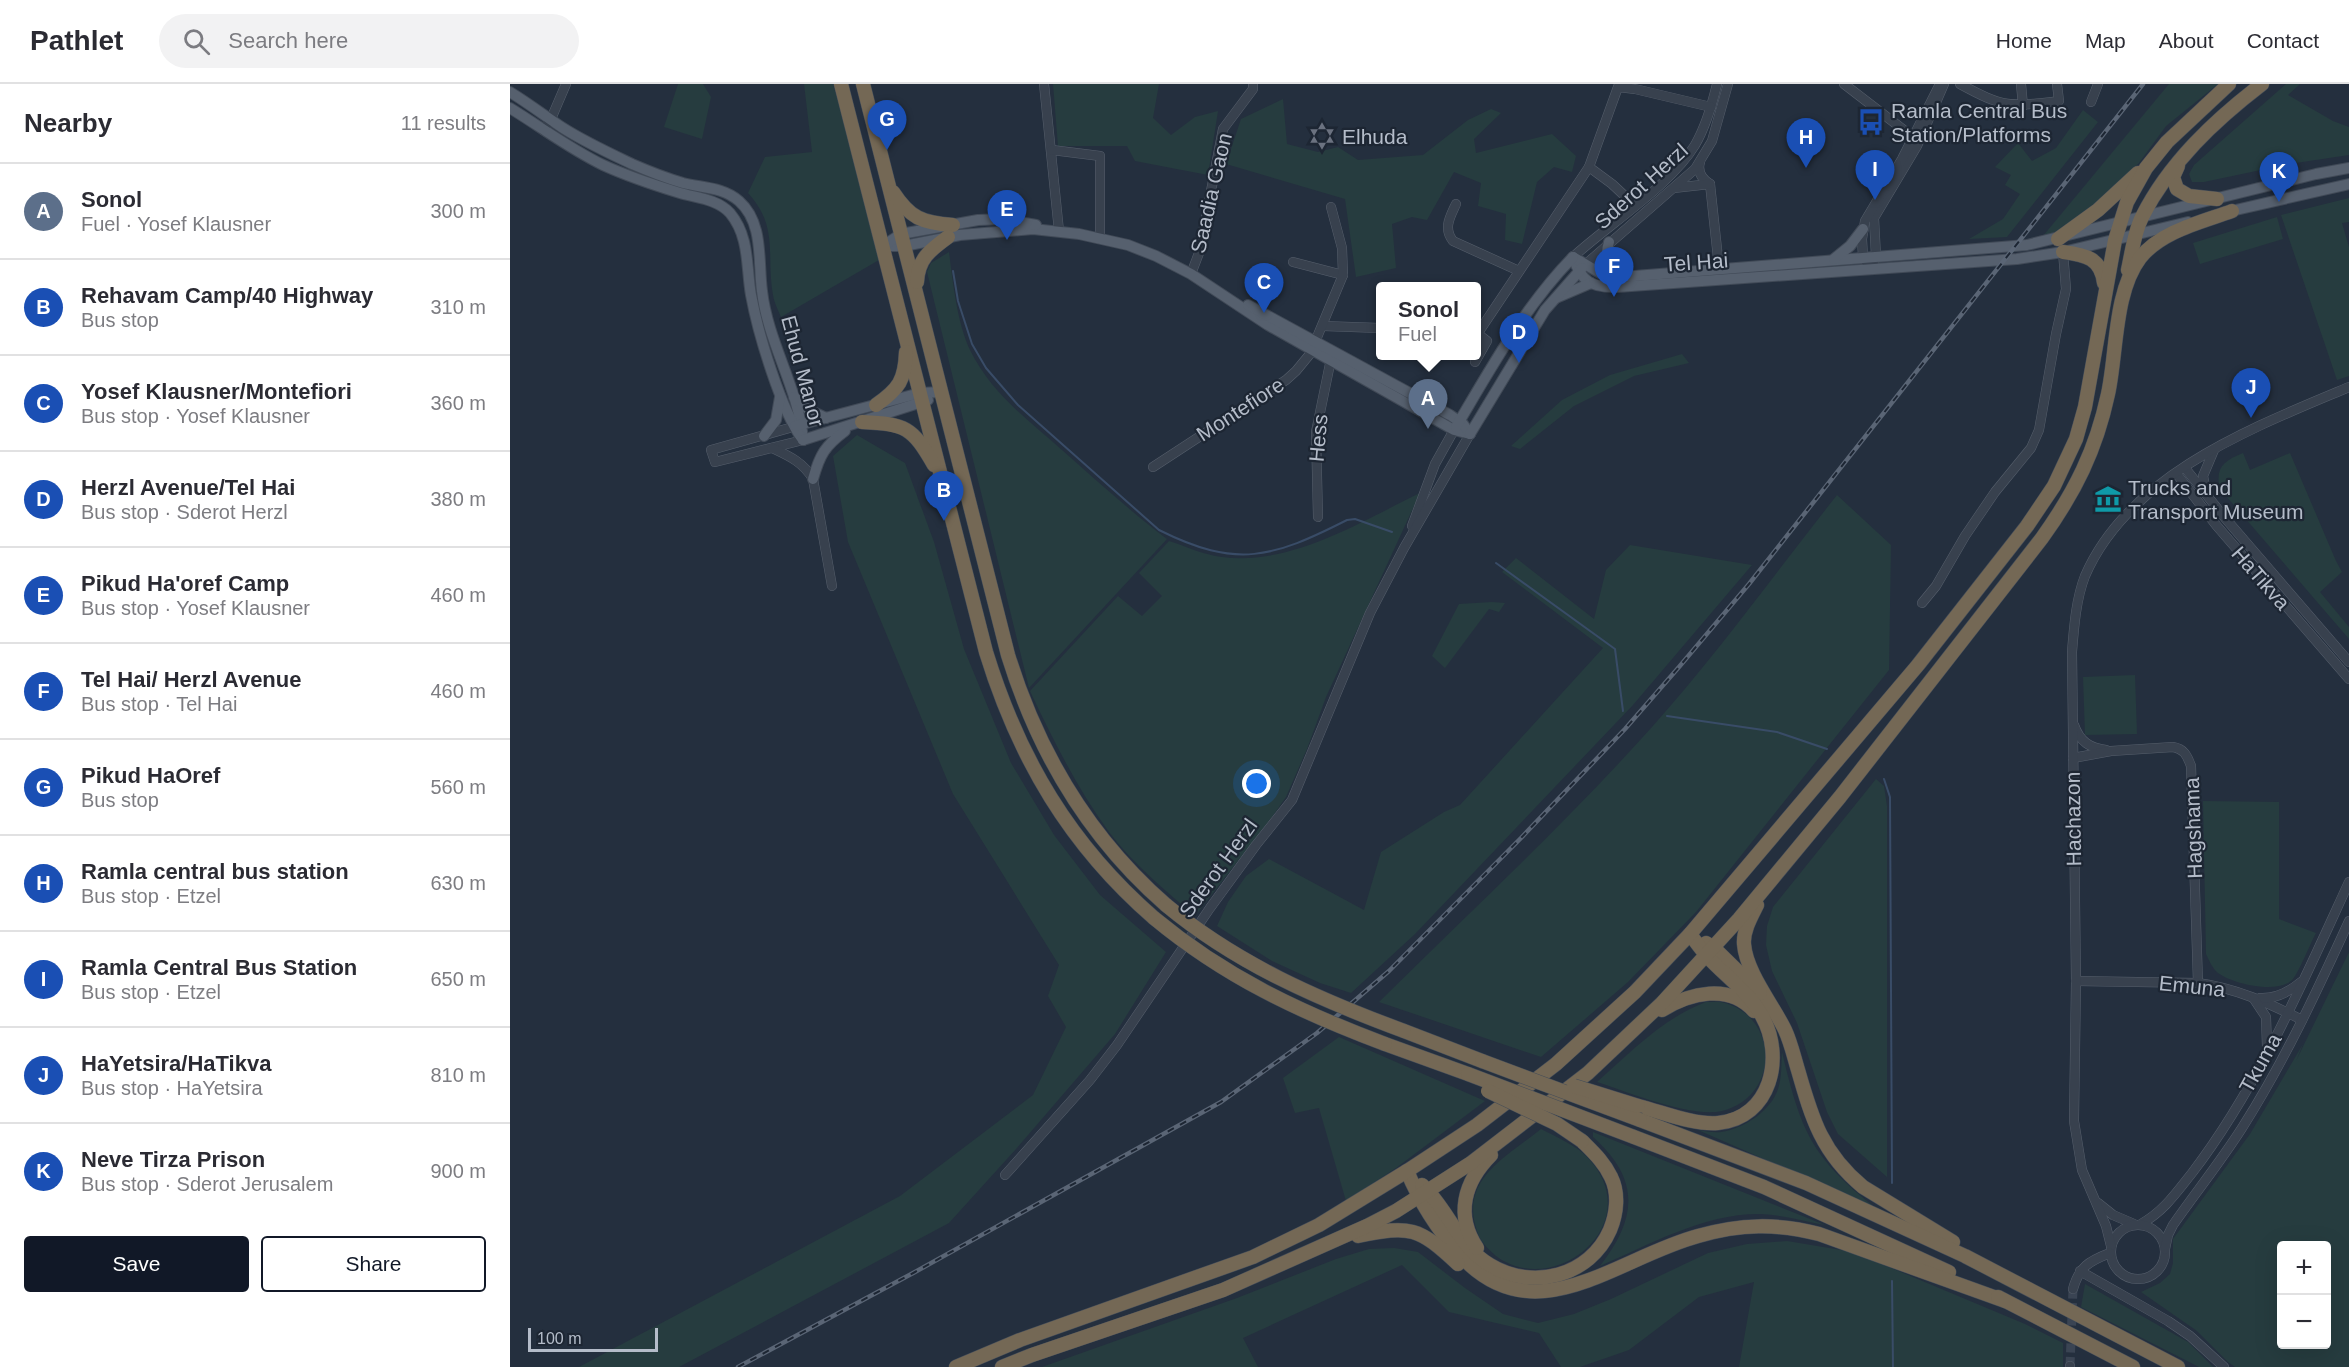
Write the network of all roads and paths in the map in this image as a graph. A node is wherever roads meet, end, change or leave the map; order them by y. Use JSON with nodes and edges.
{"nodes":[{"id":1,"x":566,"y":84,"type":"edge"},
{"id":2,"x":841,"y":84,"type":"edge"},
{"id":3,"x":863,"y":84,"type":"edge"},
{"id":4,"x":1044,"y":84,"type":"edge"},
{"id":5,"x":1253,"y":84,"type":"edge"},
{"id":6,"x":1718,"y":84,"type":"edge"},
{"id":7,"x":1728,"y":84,"type":"edge"},
{"id":8,"x":1844,"y":84,"type":"edge"},
{"id":9,"x":1942,"y":84,"type":"edge"},
{"id":10,"x":1960,"y":84,"type":"edge"},
{"id":11,"x":2022,"y":84,"type":"edge"},
{"id":12,"x":2057,"y":84,"type":"edge"},
{"id":13,"x":2098,"y":84,"type":"edge"},
{"id":14,"x":2229,"y":84,"type":"edge"},
{"id":15,"x":2262,"y":84,"type":"edge"},
{"id":16,"x":1636,"y":86,"type":"edge"},
{"id":17,"x":510,"y":92,"type":"edge"},
{"id":18,"x":2091,"y":102,"type":"dead end"},
{"id":19,"x":2023,"y":106,"type":"junction"},
{"id":20,"x":1711,"y":107,"type":"junction"},
{"id":21,"x":510,"y":108,"type":"edge"},
{"id":22,"x":551,"y":119,"type":"junction"},
{"id":23,"x":543,"y":130,"type":"junction"},
{"id":24,"x":1915,"y":142,"type":"junction"},
{"id":25,"x":2164,"y":146,"type":"junction"},
{"id":26,"x":1052,"y":150,"type":"junction"},
{"id":27,"x":2185,"y":153,"type":"junction"},
{"id":28,"x":1700,"y":162,"type":"junction"},
{"id":29,"x":1588,"y":167,"type":"junction"},
{"id":30,"x":2349,"y":168,"type":"edge"},
{"id":31,"x":1710,"y":184,"type":"junction"},
{"id":32,"x":2349,"y":184,"type":"edge"},
{"id":33,"x":889,"y":187,"type":"junction"},
{"id":34,"x":1674,"y":188,"type":"junction"},
{"id":35,"x":1627,"y":198,"type":"dead end"},
{"id":36,"x":2217,"y":199,"type":"junction"},
{"id":37,"x":1456,"y":204,"type":"dead end"},
{"id":38,"x":1331,"y":207,"type":"dead end"},
{"id":39,"x":2232,"y":210,"type":"junction"},
{"id":40,"x":2142,"y":217,"type":"junction"},
{"id":41,"x":2119,"y":224,"type":"junction"},
{"id":42,"x":1863,"y":230,"type":"junction"},
{"id":43,"x":950,"y":231,"type":"junction"},
{"id":44,"x":1059,"y":231,"type":"junction"},
{"id":45,"x":2135,"y":234,"type":"junction"},
{"id":46,"x":2058,"y":238,"type":"junction"},
{"id":47,"x":1100,"y":239,"type":"junction"},
{"id":48,"x":903,"y":240,"type":"junction"},
{"id":49,"x":2115,"y":240,"type":"junction"},
{"id":50,"x":1609,"y":242,"type":"junction"},
{"id":51,"x":883,"y":246,"type":"junction"},
{"id":52,"x":2063,"y":252,"type":"junction"},
{"id":53,"x":1863,"y":256,"type":"junction"},
{"id":54,"x":1876,"y":256,"type":"junction"},
{"id":55,"x":1573,"y":257,"type":"junction"},
{"id":56,"x":1718,"y":258,"type":"dead end"},
{"id":57,"x":1833,"y":260,"type":"junction"},
{"id":58,"x":1293,"y":262,"type":"dead end"},
{"id":59,"x":1582,"y":268,"type":"junction"},
{"id":60,"x":1871,"y":268,"type":"junction"},
{"id":61,"x":1519,"y":271,"type":"junction"},
{"id":62,"x":1191,"y":274,"type":"junction"},
{"id":63,"x":1343,"y":275,"type":"junction"},
{"id":64,"x":1622,"y":277,"type":"junction"},
{"id":65,"x":1592,"y":283,"type":"junction"},
{"id":66,"x":1554,"y":298,"type":"junction"},
{"id":67,"x":2122,"y":302,"type":"junction"},
{"id":68,"x":2103,"y":305,"type":"junction"},
{"id":69,"x":921,"y":314,"type":"junction"},
{"id":70,"x":1323,"y":326,"type":"junction"},
{"id":71,"x":1376,"y":328,"type":"edge"},
{"id":72,"x":1481,"y":329,"type":"edge"},
{"id":73,"x":905,"y":334,"type":"junction"},
{"id":74,"x":1481,"y":337,"type":"edge"},
{"id":75,"x":1314,"y":345,"type":"junction"},
{"id":76,"x":1481,"y":351,"type":"edge"},
{"id":77,"x":1331,"y":359,"type":"junction"},
{"id":78,"x":2349,"y":387,"type":"edge"},
{"id":79,"x":941,"y":393,"type":"junction"},
{"id":80,"x":780,"y":394,"type":"junction"},
{"id":81,"x":792,"y":394,"type":"junction"},
{"id":82,"x":922,"y":399,"type":"junction"},
{"id":83,"x":876,"y":405,"type":"junction"},
{"id":84,"x":826,"y":418,"type":"junction"},
{"id":85,"x":858,"y":424,"type":"junction"},
{"id":86,"x":797,"y":426,"type":"junction"},
{"id":87,"x":1457,"y":426,"type":"junction"},
{"id":88,"x":1470,"y":434,"type":"junction"},
{"id":89,"x":764,"y":436,"type":"junction"},
{"id":90,"x":803,"y":440,"type":"junction"},
{"id":91,"x":772,"y":448,"type":"junction"},
{"id":92,"x":2214,"y":449,"type":"junction"},
{"id":93,"x":1153,"y":467,"type":"dead end"},
{"id":94,"x":2185,"y":468,"type":"junction"},
{"id":95,"x":2176,"y":474,"type":"junction"},
{"id":96,"x":813,"y":478,"type":"junction"},
{"id":97,"x":942,"y":479,"type":"junction"},
{"id":98,"x":2207,"y":496,"type":"junction"},
{"id":99,"x":1318,"y":517,"type":"dead end"},
{"id":100,"x":1404,"y":548,"type":"junction"},
{"id":101,"x":832,"y":586,"type":"dead end"},
{"id":102,"x":1922,"y":603,"type":"dead end"},
{"id":103,"x":2349,"y":662,"type":"edge"},
{"id":104,"x":2349,"y":679,"type":"edge"},
{"id":105,"x":2072,"y":718,"type":"junction"},
{"id":106,"x":2111,"y":751,"type":"junction"},
{"id":107,"x":2073,"y":758,"type":"junction"},
{"id":108,"x":2349,"y":882,"type":"edge"},
{"id":109,"x":1764,"y":890,"type":"junction"},
{"id":110,"x":2349,"y":921,"type":"edge"},
{"id":111,"x":1689,"y":934,"type":"junction"},
{"id":112,"x":1710,"y":952,"type":"junction"},
{"id":113,"x":2303,"y":980,"type":"junction"},
{"id":114,"x":2076,"y":981,"type":"junction"},
{"id":115,"x":2198,"y":983,"type":"junction"},
{"id":116,"x":2253,"y":997,"type":"junction"},
{"id":117,"x":2288,"y":1013,"type":"junction"},
{"id":118,"x":1779,"y":1019,"type":"junction"},
{"id":119,"x":2302,"y":1020,"type":"junction"},
{"id":120,"x":1645,"y":1021,"type":"junction"},
{"id":121,"x":1773,"y":1049,"type":"junction"},
{"id":122,"x":2267,"y":1051,"type":"junction"},
{"id":123,"x":1486,"y":1061,"type":"junction"},
{"id":124,"x":1466,"y":1077,"type":"junction"},
{"id":125,"x":1520,"y":1126,"type":"junction"},
{"id":126,"x":1407,"y":1171,"type":"junction"},
{"id":127,"x":1005,"y":1175,"type":"dead end"},
{"id":128,"x":1423,"y":1194,"type":"junction"},
{"id":129,"x":2094,"y":1199,"type":"junction"},
{"id":130,"x":2137,"y":1224,"type":"junction"},
{"id":131,"x":1332,"y":1242,"type":"junction"},
{"id":132,"x":2110,"y":1249,"type":"junction"},
{"id":133,"x":2165,"y":1249,"type":"junction"},
{"id":134,"x":1500,"y":1270,"type":"junction"},
{"id":135,"x":2080,"y":1271,"type":"junction"},
{"id":136,"x":1506,"y":1288,"type":"junction"},
{"id":137,"x":2073,"y":1289,"type":"tunnel mouth"},
{"id":138,"x":2046,"y":1299,"type":"junction"},
{"id":139,"x":2005,"y":1301,"type":"junction"},
{"id":140,"x":956,"y":1367,"type":"edge"},
{"id":141,"x":1002,"y":1367,"type":"edge"},
{"id":142,"x":2133,"y":1367,"type":"edge"},
{"id":143,"x":2178,"y":1367,"type":"edge"},
{"id":144,"x":2224,"y":1367,"type":"edge"}],
"edges":[{"from":1,"to":22,"type":"street"},
{"from":2,"to":51,"type":"highway"},
{"from":3,"to":33,"type":"highway"},
{"from":4,"to":26,"type":"street"},
{"from":5,"to":62,"type":"street","name":"Saadia Gaon"},
{"from":6,"to":20,"type":"street","name":"Sderot Herzl"},
{"from":7,"to":28,"type":"street","name":"Sderot Herzl"},
{"from":8,"to":24,"type":"street"},
{"from":9,"to":24,"type":"street"},
{"from":10,"to":19,"type":"street"},
{"from":11,"to":19,"type":"street"},
{"from":12,"to":19,"type":"street"},
{"from":13,"to":18,"type":"street"},
{"from":14,"to":25,"type":"highway"},
{"from":15,"to":27,"type":"highway"},
{"from":16,"to":20,"type":"street"},
{"from":16,"to":29,"type":"street"},
{"from":17,"to":22,"type":"main road","name":"Ehud Manor"},
{"from":20,"to":55,"type":"street","name":"Sderot Herzl"},
{"from":21,"to":23,"type":"main road","name":"Ehud Manor"},
{"from":22,"to":23,"type":"street"},
{"from":22,"to":81,"type":"main road","name":"Ehud Manor"},
{"from":23,"to":80,"type":"main road","name":"Ehud Manor"},
{"from":24,"to":42,"type":"street"},
{"from":24,"to":54,"type":"street"},
{"from":25,"to":41,"type":"highway"},
{"from":25,"to":46,"type":"highway"},
{"from":26,"to":44,"type":"street"},
{"from":26,"to":47,"type":"street"},
{"from":27,"to":36,"type":"highway"},
{"from":27,"to":40,"type":"highway"},
{"from":28,"to":31,"type":"street"},
{"from":28,"to":34,"type":"street","name":"Sderot Herzl"},
{"from":29,"to":35,"type":"street"},
{"from":29,"to":61,"type":"street"},
{"from":30,"to":36,"type":"main road","name":"Tel Hai"},
{"from":31,"to":34,"type":"street"},
{"from":31,"to":56,"type":"street"},
{"from":32,"to":39,"type":"main road","name":"Tel Hai"},
{"from":33,"to":43,"type":"highway"},
{"from":33,"to":48,"type":"highway"},
{"from":34,"to":50,"type":"street","name":"Sderot Herzl"},
{"from":36,"to":40,"type":"main road","name":"Tel Hai"},
{"from":37,"to":61,"type":"street"},
{"from":38,"to":63,"type":"street"},
{"from":39,"to":45,"type":"main road","name":"Tel Hai"},
{"from":39,"to":67,"type":"highway"},
{"from":40,"to":41,"type":"main road","name":"Tel Hai"},
{"from":40,"to":45,"type":"highway"},
{"from":41,"to":46,"type":"main road","name":"Tel Hai"},
{"from":41,"to":49,"type":"highway"},
{"from":42,"to":53,"type":"street"},
{"from":42,"to":57,"type":"main road"},
{"from":43,"to":44,"type":"main road"},
{"from":43,"to":48,"type":"main road"},
{"from":43,"to":69,"type":"highway"},
{"from":44,"to":47,"type":"main road"},
{"from":45,"to":49,"type":"main road","name":"Tel Hai"},
{"from":45,"to":67,"type":"highway"},
{"from":46,"to":54,"type":"main road","name":"Tel Hai"},
{"from":47,"to":62,"type":"main road"},
{"from":48,"to":51,"type":"main road"},
{"from":48,"to":69,"type":"highway"},
{"from":49,"to":52,"type":"main road","name":"Tel Hai"},
{"from":49,"to":68,"type":"highway"},
{"from":50,"to":59,"type":"street","name":"Sderot Herzl"},
{"from":50,"to":64,"type":"main road"},
{"from":51,"to":73,"type":"highway"},
{"from":52,"to":60,"type":"main road","name":"Tel Hai"},
{"from":52,"to":68,"type":"highway"},
{"from":52,"to":102,"type":"street"},
{"from":53,"to":54,"type":"main road","name":"Tel Hai"},
{"from":53,"to":57,"type":"main road","name":"Tel Hai"},
{"from":53,"to":60,"type":"street"},
{"from":54,"to":60,"type":"street"},
{"from":55,"to":59,"type":"main road"},
{"from":55,"to":87,"type":"main road","name":"Sderot Herzl"},
{"from":57,"to":64,"type":"main road","name":"Tel Hai"},
{"from":58,"to":63,"type":"street"},
{"from":59,"to":64,"type":"main road","name":"Tel Hai"},
{"from":59,"to":65,"type":"main road"},
{"from":59,"to":66,"type":"main road","name":"Sderot Herzl"},
{"from":60,"to":65,"type":"main road","name":"Tel Hai"},
{"from":61,"to":72,"type":"street"},
{"from":62,"to":75,"type":"main road"},
{"from":63,"to":70,"type":"street","name":"Montefiore"},
{"from":65,"to":66,"type":"main road"},
{"from":66,"to":88,"type":"main road","name":"Sderot Herzl"},
{"from":67,"to":109,"type":"highway"},
{"from":68,"to":111,"type":"highway"},
{"from":69,"to":79,"type":"highway"},
{"from":70,"to":71,"type":"street"},
{"from":70,"to":75,"type":"street","name":"Montefiore"},
{"from":73,"to":82,"type":"highway"},
{"from":73,"to":83,"type":"highway"},
{"from":74,"to":76,"type":"street"},
{"from":75,"to":77,"type":"main road"},
{"from":75,"to":87,"type":"main road"},
{"from":75,"to":93,"type":"street","name":"Montefiore"},
{"from":77,"to":87,"type":"main road"},
{"from":77,"to":99,"type":"street","name":"Hess"},
{"from":78,"to":92,"type":"street","name":"Hachazon"},
{"from":79,"to":82,"type":"main road"},
{"from":79,"to":123,"type":"highway","bridge":true},
{"from":80,"to":86,"type":"main road","name":"Ehud Manor"},
{"from":80,"to":89,"type":"main road"},
{"from":81,"to":84,"type":"main road"},
{"from":81,"to":86,"type":"main road","name":"Ehud Manor"},
{"from":82,"to":83,"type":"main road"},
{"from":82,"to":85,"type":"main road"},
{"from":82,"to":97,"type":"highway"},
{"from":83,"to":84,"type":"main road"},
{"from":84,"to":86,"type":"main road"},
{"from":85,"to":90,"type":"main road"},
{"from":85,"to":96,"type":"main road"},
{"from":85,"to":97,"type":"highway"},
{"from":86,"to":89,"type":"street"},
{"from":86,"to":90,"type":"main road","name":"Ehud Manor"},
{"from":87,"to":88,"type":"main road"},
{"from":87,"to":100,"type":"street","name":"Sderot Herzl"},
{"from":88,"to":100,"type":"street","name":"Sderot Herzl"},
{"from":89,"to":91,"type":"street"},
{"from":90,"to":91,"type":"street"},
{"from":91,"to":96,"type":"street"},
{"from":92,"to":94,"type":"street","name":"Hachazon"},
{"from":92,"to":98,"type":"street"},
{"from":94,"to":95,"type":"street","name":"Hachazon"},
{"from":94,"to":98,"type":"street","name":"HaTikva"},
{"from":95,"to":104,"type":"street","name":"HaTikva"},
{"from":95,"to":105,"type":"street","name":"Hachazon"},
{"from":96,"to":101,"type":"street"},
{"from":97,"to":124,"type":"highway","bridge":true},
{"from":98,"to":103,"type":"street","name":"HaTikva"},
{"from":100,"to":127,"type":"street","name":"Sderot Herzl"},
{"from":105,"to":106,"type":"street"},
{"from":105,"to":107,"type":"street","name":"Hachazon"},
{"from":106,"to":107,"type":"street","name":"Hagshama"},
{"from":106,"to":115,"type":"street","name":"Hagshama"},
{"from":107,"to":114,"type":"street","name":"Hachazon"},
{"from":108,"to":113,"type":"street","name":"Tkuma"},
{"from":109,"to":112,"type":"highway"},
{"from":109,"to":118,"type":"highway"},
{"from":110,"to":119,"type":"street","name":"Tkuma"},
{"from":111,"to":112,"type":"highway"},
{"from":111,"to":126,"type":"highway"},
{"from":112,"to":118,"type":"highway"},
{"from":112,"to":120,"type":"highway"},
{"from":112,"to":121,"type":"highway"},
{"from":113,"to":116,"type":"street"},
{"from":113,"to":117,"type":"street","name":"Tkuma"},
{"from":114,"to":115,"type":"street","name":"Emuna"},
{"from":114,"to":129,"type":"street","name":"Hachazon"},
{"from":115,"to":116,"type":"street","name":"Emuna"},
{"from":116,"to":117,"type":"street","name":"Emuna"},
{"from":116,"to":122,"type":"street"},
{"from":117,"to":119,"type":"street","name":"Emuna"},
{"from":117,"to":122,"type":"street","name":"Tkuma"},
{"from":118,"to":138,"type":"highway"},
{"from":119,"to":133,"type":"street","name":"Tkuma"},
{"from":120,"to":121,"type":"highway"},
{"from":120,"to":125,"type":"highway"},
{"from":121,"to":123,"type":"highway","bridge":true},
{"from":122,"to":130,"type":"street","name":"Tkuma"},
{"from":123,"to":138,"type":"highway","bridge":true},
{"from":124,"to":134,"type":"highway","bridge":true},
{"from":124,"to":139,"type":"highway","bridge":true},
{"from":125,"to":128,"type":"highway"},
{"from":125,"to":134,"type":"highway"},
{"from":126,"to":128,"type":"highway"},
{"from":126,"to":140,"type":"highway"},
{"from":128,"to":131,"type":"highway"},
{"from":128,"to":134,"type":"highway"},
{"from":128,"to":136,"type":"highway"},
{"from":129,"to":130,"type":"street"},
{"from":129,"to":132,"type":"street","name":"Hachazon"},
{"from":130,"to":132,"type":"street"},
{"from":130,"to":133,"type":"street"},
{"from":131,"to":136,"type":"highway"},
{"from":131,"to":141,"type":"highway"},
{"from":132,"to":133,"type":"street"},
{"from":132,"to":135,"type":"street"},
{"from":135,"to":137,"type":"street"},
{"from":135,"to":144,"type":"street"},
{"from":136,"to":139,"type":"highway"},
{"from":138,"to":143,"type":"highway"},
{"from":139,"to":142,"type":"highway"}]}
